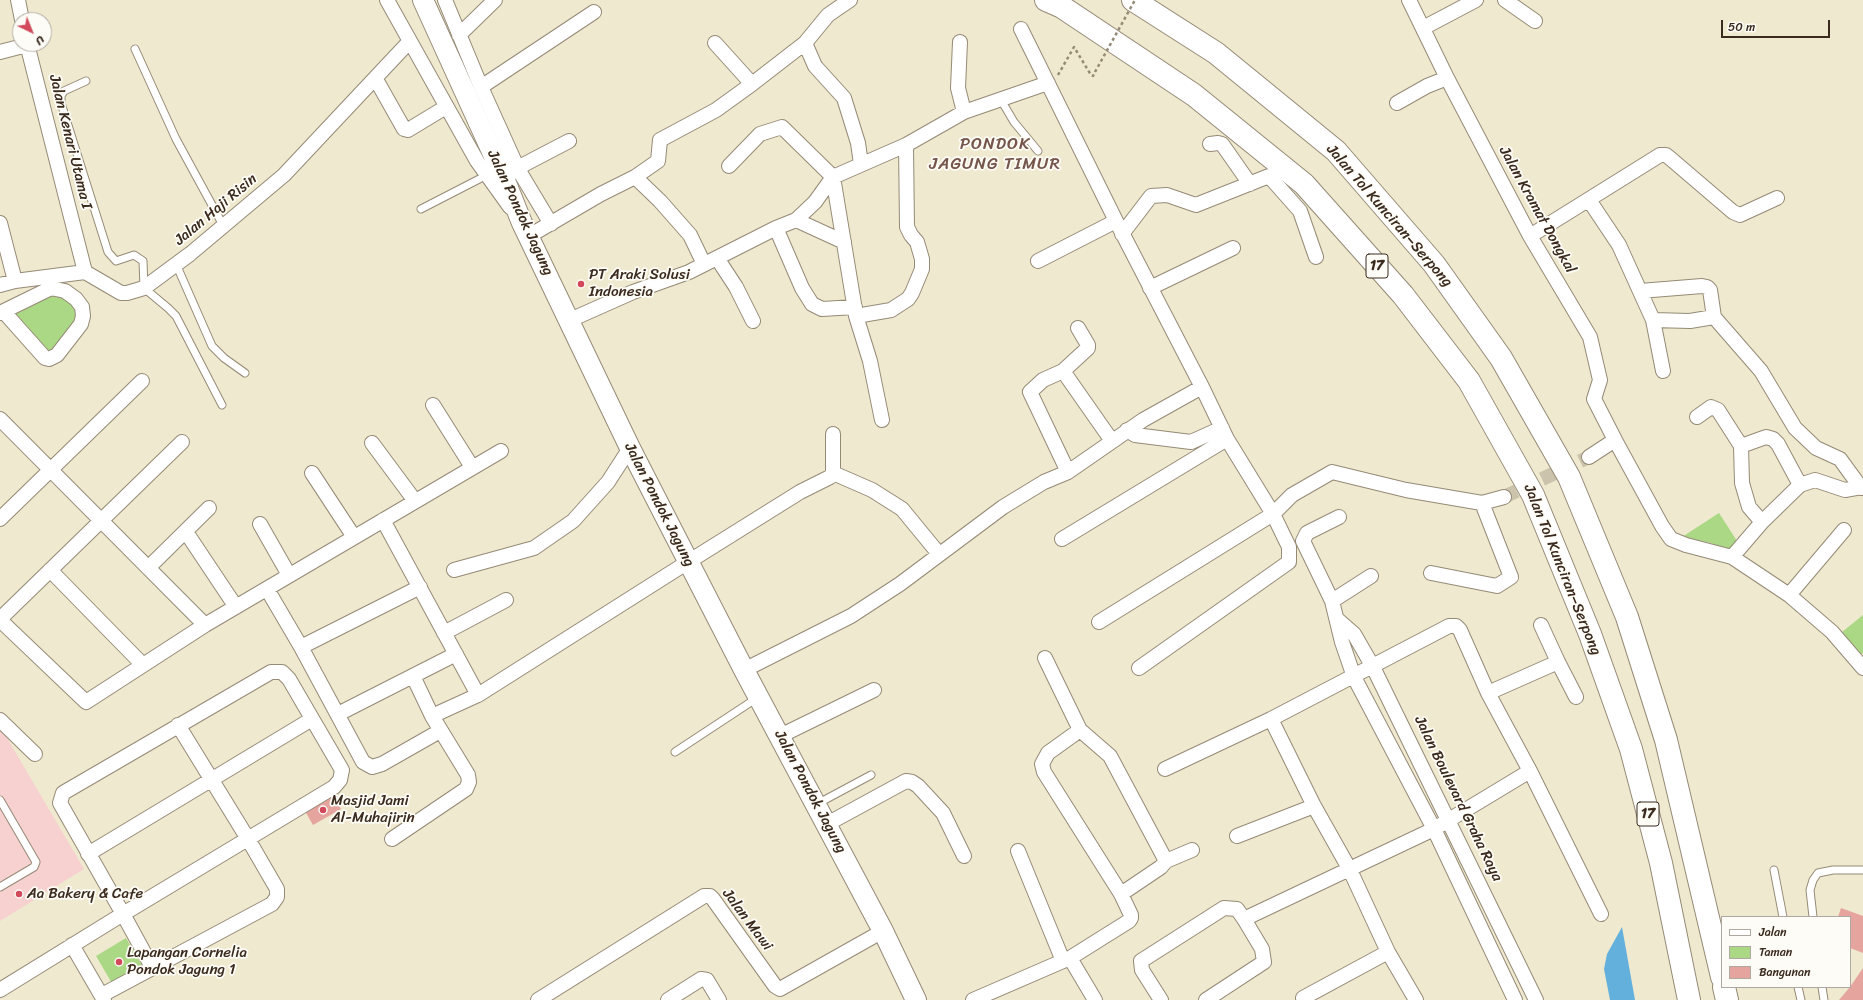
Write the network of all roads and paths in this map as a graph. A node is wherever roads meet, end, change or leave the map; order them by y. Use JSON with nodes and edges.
{"nodes":[{"id":1,"x":18,"y":0,"type":"edge"},
{"id":2,"x":387,"y":0,"type":"edge"},
{"id":3,"x":423,"y":0,"type":"edge"},
{"id":4,"x":445,"y":0,"type":"edge"},
{"id":5,"x":495,"y":0,"type":"edge"},
{"id":6,"x":850,"y":0,"type":"edge"},
{"id":7,"x":1046,"y":0,"type":"edge"},
{"id":8,"x":1134,"y":0,"type":"edge"},
{"id":9,"x":1409,"y":0,"type":"edge"},
{"id":10,"x":1476,"y":0,"type":"edge"},
{"id":11,"x":1505,"y":0,"type":"edge"},
{"id":12,"x":20,"y":12,"type":"edge"},
{"id":13,"x":594,"y":12,"type":"dead end"},
{"id":14,"x":1535,"y":21,"type":"dead end"},
{"id":15,"x":1021,"y":28,"type":"dead end"},
{"id":16,"x":1423,"y":28,"type":"junction"},
{"id":17,"x":459,"y":35,"type":"junction"},
{"id":18,"x":410,"y":42,"type":"junction"},
{"id":19,"x":960,"y":42,"type":"dead end"},
{"id":20,"x":715,"y":43,"type":"dead end"},
{"id":21,"x":805,"y":43,"type":"junction"},
{"id":22,"x":12,"y":49,"type":"edge"},
{"id":23,"x":135,"y":49,"type":"dead end"},
{"id":24,"x":0,"y":52,"type":"edge"},
{"id":25,"x":29,"y":52,"type":"edge"},
{"id":26,"x":1063,"y":69,"type":"dead end"},
{"id":27,"x":1447,"y":78,"type":"junction"},
{"id":28,"x":86,"y":81,"type":"dead end"},
{"id":29,"x":378,"y":83,"type":"dead end"},
{"id":30,"x":1048,"y":83,"type":"junction"},
{"id":31,"x":752,"y":84,"type":"junction"},
{"id":32,"x":481,"y":87,"type":"junction"},
{"id":33,"x":1001,"y":100,"type":"junction"},
{"id":34,"x":1397,"y":103,"type":"dead end"},
{"id":35,"x":446,"y":107,"type":"junction"},
{"id":36,"x":964,"y":112,"type":"junction"},
{"id":37,"x":569,"y":141,"type":"dead end"},
{"id":38,"x":1210,"y":144,"type":"dead end"},
{"id":39,"x":906,"y":145,"type":"junction"},
{"id":40,"x":1038,"y":151,"type":"dead end"},
{"id":41,"x":861,"y":164,"type":"junction"},
{"id":42,"x":729,"y":166,"type":"dead end"},
{"id":43,"x":502,"y":173,"type":"junction"},
{"id":44,"x":635,"y":178,"type":"junction"},
{"id":45,"x":833,"y":178,"type":"junction"},
{"id":46,"x":1250,"y":184,"type":"junction"},
{"id":47,"x":1777,"y":198,"type":"dead end"},
{"id":48,"x":1588,"y":200,"type":"junction"},
{"id":49,"x":421,"y":209,"type":"dead end"},
{"id":50,"x":796,"y":220,"type":"junction"},
{"id":51,"x":1116,"y":221,"type":"junction"},
{"id":52,"x":0,"y":223,"type":"edge"},
{"id":53,"x":551,"y":224,"type":"junction"},
{"id":54,"x":224,"y":227,"type":"junction"},
{"id":55,"x":776,"y":228,"type":"junction"},
{"id":56,"x":526,"y":230,"type":"junction"},
{"id":57,"x":1122,"y":234,"type":"junction"},
{"id":58,"x":1530,"y":236,"type":"junction"},
{"id":59,"x":844,"y":242,"type":"junction"},
{"id":60,"x":1233,"y":248,"type":"dead end"},
{"id":61,"x":1316,"y":257,"type":"dead end"},
{"id":62,"x":718,"y":258,"type":"junction"},
{"id":63,"x":1038,"y":262,"type":"dead end"},
{"id":64,"x":176,"y":264,"type":"junction"},
{"id":65,"x":704,"y":264,"type":"junction"},
{"id":66,"x":86,"y":272,"type":"junction"},
{"id":67,"x":16,"y":280,"type":"junction"},
{"id":68,"x":0,"y":285,"type":"edge"},
{"id":69,"x":144,"y":288,"type":"junction"},
{"id":70,"x":1150,"y":288,"type":"junction"},
{"id":71,"x":1640,"y":291,"type":"junction"},
{"id":72,"x":855,"y":311,"type":"junction"},
{"id":73,"x":2,"y":313,"type":"edge"},
{"id":74,"x":1714,"y":317,"type":"junction"},
{"id":75,"x":570,"y":320,"type":"junction"},
{"id":76,"x":1653,"y":320,"type":"junction"},
{"id":77,"x":753,"y":321,"type":"dead end"},
{"id":78,"x":1078,"y":328,"type":"dead end"},
{"id":79,"x":1063,"y":371,"type":"junction"},
{"id":80,"x":1663,"y":371,"type":"dead end"},
{"id":81,"x":245,"y":373,"type":"dead end"},
{"id":82,"x":142,"y":381,"type":"dead end"},
{"id":83,"x":1202,"y":387,"type":"junction"},
{"id":84,"x":222,"y":405,"type":"dead end"},
{"id":85,"x":433,"y":405,"type":"dead end"},
{"id":86,"x":1697,"y":417,"type":"dead end"},
{"id":87,"x":0,"y":419,"type":"edge"},
{"id":88,"x":882,"y":420,"type":"dead end"},
{"id":89,"x":1127,"y":430,"type":"junction"},
{"id":90,"x":1225,"y":433,"type":"junction"},
{"id":91,"x":833,"y":434,"type":"dead end"},
{"id":92,"x":1614,"y":440,"type":"junction"},
{"id":93,"x":1112,"y":441,"type":"junction"},
{"id":94,"x":182,"y":442,"type":"dead end"},
{"id":95,"x":372,"y":442,"type":"dead end"},
{"id":96,"x":1741,"y":446,"type":"junction"},
{"id":97,"x":630,"y":448,"type":"junction"},
{"id":98,"x":501,"y":451,"type":"dead end"},
{"id":99,"x":1589,"y":457,"type":"tunnel mouth"},
{"id":100,"x":472,"y":467,"type":"junction"},
{"id":101,"x":50,"y":470,"type":"junction"},
{"id":102,"x":833,"y":472,"type":"junction"},
{"id":103,"x":1068,"y":472,"type":"junction"},
{"id":104,"x":312,"y":473,"type":"dead end"},
{"id":105,"x":1800,"y":485,"type":"junction"},
{"id":106,"x":1862,"y":488,"type":"edge"},
{"id":107,"x":1504,"y":497,"type":"tunnel mouth"},
{"id":108,"x":415,"y":501,"type":"junction"},
{"id":109,"x":1482,"y":503,"type":"junction"},
{"id":110,"x":210,"y":508,"type":"dead end"},
{"id":111,"x":1273,"y":514,"type":"junction"},
{"id":112,"x":1339,"y":517,"type":"dead end"},
{"id":113,"x":0,"y":519,"type":"edge"},
{"id":114,"x":383,"y":520,"type":"junction"},
{"id":115,"x":100,"y":521,"type":"junction"},
{"id":116,"x":1762,"y":522,"type":"junction"},
{"id":117,"x":260,"y":524,"type":"dead end"},
{"id":118,"x":1844,"y":530,"type":"dead end"},
{"id":119,"x":186,"y":532,"type":"junction"},
{"id":120,"x":354,"y":537,"type":"junction"},
{"id":121,"x":1062,"y":539,"type":"dead end"},
{"id":122,"x":939,"y":554,"type":"junction"},
{"id":123,"x":1732,"y":557,"type":"junction"},
{"id":124,"x":688,"y":562,"type":"junction"},
{"id":125,"x":148,"y":568,"type":"junction"},
{"id":126,"x":50,"y":570,"type":"junction"},
{"id":127,"x":454,"y":570,"type":"dead end"},
{"id":128,"x":1431,"y":573,"type":"dead end"},
{"id":129,"x":289,"y":575,"type":"junction"},
{"id":130,"x":1371,"y":576,"type":"dead end"},
{"id":131,"x":420,"y":588,"type":"junction"},
{"id":132,"x":267,"y":589,"type":"junction"},
{"id":133,"x":1789,"y":595,"type":"junction"},
{"id":134,"x":506,"y":600,"type":"dead end"},
{"id":135,"x":1332,"y":601,"type":"junction"},
{"id":136,"x":236,"y":607,"type":"junction"},
{"id":137,"x":0,"y":619,"type":"edge"},
{"id":138,"x":1338,"y":620,"type":"junction"},
{"id":139,"x":1099,"y":622,"type":"dead end"},
{"id":140,"x":205,"y":625,"type":"junction"},
{"id":141,"x":1541,"y":625,"type":"dead end"},
{"id":142,"x":444,"y":632,"type":"junction"},
{"id":143,"x":301,"y":648,"type":"junction"},
{"id":144,"x":456,"y":654,"type":"junction"},
{"id":145,"x":1046,"y":658,"type":"dead end"},
{"id":146,"x":1558,"y":662,"type":"junction"},
{"id":147,"x":143,"y":665,"type":"junction"},
{"id":148,"x":1374,"y":666,"type":"junction"},
{"id":149,"x":1139,"y":668,"type":"dead end"},
{"id":150,"x":1863,"y":668,"type":"edge"},
{"id":151,"x":744,"y":670,"type":"junction"},
{"id":152,"x":413,"y":676,"type":"junction"},
{"id":153,"x":1354,"y":677,"type":"junction"},
{"id":154,"x":874,"y":690,"type":"dead end"},
{"id":155,"x":1488,"y":693,"type":"junction"},
{"id":156,"x":478,"y":695,"type":"junction"},
{"id":157,"x":759,"y":697,"type":"junction"},
{"id":158,"x":1576,"y":697,"type":"dead end"},
{"id":159,"x":338,"y":714,"type":"junction"},
{"id":160,"x":432,"y":716,"type":"junction"},
{"id":161,"x":312,"y":719,"type":"junction"},
{"id":162,"x":1271,"y":719,"type":"junction"},
{"id":163,"x":0,"y":720,"type":"edge"},
{"id":164,"x":178,"y":724,"type":"junction"},
{"id":165,"x":1080,"y":730,"type":"junction"},
{"id":166,"x":440,"y":731,"type":"junction"},
{"id":167,"x":780,"y":736,"type":"junction"},
{"id":168,"x":675,"y":752,"type":"dead end"},
{"id":169,"x":35,"y":754,"type":"dead end"},
{"id":170,"x":1165,"y":769,"type":"dead end"},
{"id":171,"x":1530,"y":771,"type":"junction"},
{"id":172,"x":871,"y":775,"type":"dead end"},
{"id":173,"x":212,"y":780,"type":"junction"},
{"id":174,"x":0,"y":800,"type":"edge"},
{"id":175,"x":817,"y":804,"type":"junction"},
{"id":176,"x":1314,"y":806,"type":"junction"},
{"id":177,"x":1450,"y":821,"type":"junction"},
{"id":178,"x":827,"y":824,"type":"junction"},
{"id":179,"x":1434,"y":829,"type":"junction"},
{"id":180,"x":1237,"y":836,"type":"dead end"},
{"id":181,"x":248,"y":839,"type":"junction"},
{"id":182,"x":392,"y":839,"type":"dead end"},
{"id":183,"x":1192,"y":850,"type":"dead end"},
{"id":184,"x":1018,"y":851,"type":"dead end"},
{"id":185,"x":88,"y":854,"type":"junction"},
{"id":186,"x":964,"y":856,"type":"dead end"},
{"id":187,"x":1166,"y":861,"type":"junction"},
{"id":188,"x":1350,"y":870,"type":"junction"},
{"id":189,"x":1774,"y":870,"type":"dead end"},
{"id":190,"x":1863,"y":870,"type":"edge"},
{"id":191,"x":0,"y":887,"type":"edge"},
{"id":192,"x":1121,"y":894,"type":"junction"},
{"id":193,"x":123,"y":914,"type":"junction"},
{"id":194,"x":1601,"y":914,"type":"dead end"},
{"id":195,"x":1784,"y":916,"type":"edge"},
{"id":196,"x":1813,"y":916,"type":"edge"},
{"id":197,"x":1244,"y":919,"type":"junction"},
{"id":198,"x":883,"y":931,"type":"junction"},
{"id":199,"x":72,"y":945,"type":"junction"},
{"id":200,"x":1388,"y":952,"type":"junction"},
{"id":201,"x":1066,"y":959,"type":"junction"},
{"id":202,"x":152,"y":967,"type":"junction"},
{"id":203,"x":1721,"y":973,"type":"edge"},
{"id":204,"x":1724,"y":988,"type":"edge"},
{"id":205,"x":1798,"y":988,"type":"edge"},
{"id":206,"x":1822,"y":988,"type":"edge"},
{"id":207,"x":0,"y":990,"type":"edge"},
{"id":208,"x":103,"y":997,"type":"edge"},
{"id":209,"x":1303,"y":998,"type":"dead end"},
{"id":210,"x":538,"y":1000,"type":"edge"},
{"id":211,"x":668,"y":1000,"type":"edge"},
{"id":212,"x":719,"y":1000,"type":"edge"},
{"id":213,"x":916,"y":1000,"type":"edge"},
{"id":214,"x":973,"y":1000,"type":"edge"},
{"id":215,"x":1095,"y":1000,"type":"edge"},
{"id":216,"x":1160,"y":1000,"type":"edge"},
{"id":217,"x":1206,"y":1000,"type":"edge"},
{"id":218,"x":1416,"y":1000,"type":"edge"},
{"id":219,"x":1515,"y":1000,"type":"edge"},
{"id":220,"x":1536,"y":1000,"type":"edge"},
{"id":221,"x":1689,"y":1000,"type":"edge"},
{"id":222,"x":1727,"y":1000,"type":"edge"},
{"id":223,"x":1801,"y":1000,"type":"edge"},
{"id":224,"x":1824,"y":1000,"type":"edge"}],
"edges":[{"from":1,"to":12,"type":"street"},
{"from":2,"to":18,"type":"street"},
{"from":3,"to":43,"type":"street","name":"Jalan Pondok Jagung"},
{"from":4,"to":17,"type":"street"},
{"from":5,"to":17,"type":"street"},
{"from":6,"to":21,"type":"street"},
{"from":7,"to":221,"type":"highway","name":"Jalan Tol Kunciran–Serpong","number":"17"},
{"from":8,"to":26,"type":"path","bridge":true},
{"from":8,"to":203,"type":"highway","name":"Jalan Tol Kunciran–Serpong","number":"17"},
{"from":9,"to":16,"type":"street","name":"Jalan Kramat Dongkal"},
{"from":10,"to":16,"type":"street"},
{"from":11,"to":14,"type":"street"},
{"from":13,"to":32,"type":"street"},
{"from":15,"to":30,"type":"street"},
{"from":16,"to":27,"type":"street","name":"Jalan Kramat Dongkal"},
{"from":17,"to":32,"type":"street"},
{"from":18,"to":35,"type":"street"},
{"from":18,"to":54,"type":"street","name":"Jalan Haji Risin"},
{"from":19,"to":36,"type":"street"},
{"from":20,"to":31,"type":"street"},
{"from":21,"to":31,"type":"street"},
{"from":21,"to":41,"type":"street"},
{"from":22,"to":24,"type":"street"},
{"from":23,"to":54,"type":"lane"},
{"from":25,"to":66,"type":"street","name":"Jalan Kenari Utama I"},
{"from":27,"to":34,"type":"street"},
{"from":27,"to":58,"type":"street","name":"Jalan Kramat Dongkal"},
{"from":28,"to":69,"type":"lane"},
{"from":29,"to":35,"type":"street"},
{"from":30,"to":33,"type":"street"},
{"from":30,"to":51,"type":"street"},
{"from":31,"to":44,"type":"street"},
{"from":32,"to":43,"type":"street"},
{"from":33,"to":36,"type":"street"},
{"from":33,"to":40,"type":"lane"},
{"from":35,"to":43,"type":"street"},
{"from":36,"to":39,"type":"street"},
{"from":37,"to":43,"type":"street"},
{"from":38,"to":46,"type":"street"},
{"from":39,"to":41,"type":"street"},
{"from":39,"to":72,"type":"street"},
{"from":41,"to":45,"type":"street"},
{"from":42,"to":45,"type":"street"},
{"from":43,"to":49,"type":"lane"},
{"from":43,"to":53,"type":"street"},
{"from":43,"to":56,"type":"street","name":"Jalan Pondok Jagung"},
{"from":44,"to":53,"type":"street"},
{"from":44,"to":65,"type":"street"},
{"from":45,"to":50,"type":"street"},
{"from":45,"to":59,"type":"street"},
{"from":46,"to":57,"type":"street"},
{"from":46,"to":61,"type":"street"},
{"from":47,"to":48,"type":"street"},
{"from":48,"to":58,"type":"street"},
{"from":48,"to":71,"type":"street"},
{"from":50,"to":55,"type":"street"},
{"from":50,"to":59,"type":"street"},
{"from":51,"to":57,"type":"street"},
{"from":51,"to":63,"type":"street"},
{"from":52,"to":67,"type":"street"},
{"from":53,"to":56,"type":"street"},
{"from":54,"to":64,"type":"street","name":"Jalan Haji Risin"},
{"from":55,"to":62,"type":"street"},
{"from":55,"to":72,"type":"street"},
{"from":56,"to":75,"type":"street","name":"Jalan Pondok Jagung"},
{"from":57,"to":70,"type":"street"},
{"from":58,"to":92,"type":"street","name":"Jalan Kramat Dongkal"},
{"from":59,"to":72,"type":"street"},
{"from":60,"to":70,"type":"street"},
{"from":62,"to":65,"type":"street"},
{"from":62,"to":77,"type":"street"},
{"from":64,"to":69,"type":"street","name":"Jalan Haji Risin"},
{"from":64,"to":81,"type":"lane"},
{"from":65,"to":75,"type":"street"},
{"from":66,"to":67,"type":"street"},
{"from":66,"to":69,"type":"street","name":"Jalan Haji Risin"},
{"from":67,"to":68,"type":"street"},
{"from":69,"to":84,"type":"lane"},
{"from":70,"to":83,"type":"street"},
{"from":71,"to":74,"type":"street"},
{"from":71,"to":76,"type":"street"},
{"from":72,"to":88,"type":"street"},
{"from":73,"to":73,"type":"street"},
{"from":74,"to":76,"type":"street"},
{"from":74,"to":106,"type":"street"},
{"from":75,"to":97,"type":"street","name":"Jalan Pondok Jagung"},
{"from":76,"to":80,"type":"street"},
{"from":78,"to":79,"type":"street"},
{"from":79,"to":93,"type":"street"},
{"from":79,"to":103,"type":"street"},
{"from":82,"to":101,"type":"street"},
{"from":83,"to":89,"type":"street"},
{"from":83,"to":90,"type":"street"},
{"from":85,"to":100,"type":"street"},
{"from":86,"to":96,"type":"street"},
{"from":87,"to":101,"type":"street"},
{"from":89,"to":90,"type":"street"},
{"from":89,"to":93,"type":"street"},
{"from":90,"to":111,"type":"street"},
{"from":90,"to":121,"type":"street"},
{"from":91,"to":102,"type":"street"},
{"from":92,"to":99,"type":"street"},
{"from":92,"to":123,"type":"street","name":"Jalan Kramat Dongkal"},
{"from":93,"to":103,"type":"street"},
{"from":94,"to":115,"type":"street"},
{"from":95,"to":108,"type":"street"},
{"from":96,"to":105,"type":"street"},
{"from":96,"to":116,"type":"street"},
{"from":97,"to":124,"type":"street","name":"Jalan Pondok Jagung"},
{"from":97,"to":127,"type":"street"},
{"from":98,"to":100,"type":"street"},
{"from":100,"to":108,"type":"street"},
{"from":101,"to":113,"type":"street"},
{"from":101,"to":115,"type":"street"},
{"from":102,"to":122,"type":"street"},
{"from":102,"to":124,"type":"street"},
{"from":103,"to":122,"type":"street"},
{"from":104,"to":120,"type":"street"},
{"from":105,"to":106,"type":"street"},
{"from":105,"to":116,"type":"street"},
{"from":107,"to":109,"type":"street"},
{"from":108,"to":114,"type":"street"},
{"from":109,"to":111,"type":"street"},
{"from":109,"to":128,"type":"street"},
{"from":110,"to":119,"type":"street"},
{"from":111,"to":139,"type":"street"},
{"from":111,"to":149,"type":"street"},
{"from":112,"to":135,"type":"street"},
{"from":114,"to":120,"type":"street"},
{"from":114,"to":131,"type":"street"},
{"from":115,"to":125,"type":"street"},
{"from":115,"to":126,"type":"street"},
{"from":116,"to":123,"type":"street"},
{"from":117,"to":129,"type":"street"},
{"from":118,"to":133,"type":"street"},
{"from":119,"to":125,"type":"street"},
{"from":119,"to":136,"type":"street"},
{"from":120,"to":129,"type":"street"},
{"from":122,"to":151,"type":"street"},
{"from":123,"to":133,"type":"street","name":"Jalan Kramat Dongkal"},
{"from":124,"to":151,"type":"street","name":"Jalan Pondok Jagung"},
{"from":124,"to":156,"type":"street"},
{"from":125,"to":140,"type":"street"},
{"from":126,"to":137,"type":"street"},
{"from":126,"to":147,"type":"street"},
{"from":129,"to":132,"type":"street"},
{"from":130,"to":135,"type":"street"},
{"from":131,"to":142,"type":"street"},
{"from":131,"to":143,"type":"street"},
{"from":132,"to":136,"type":"street"},
{"from":132,"to":143,"type":"street"},
{"from":133,"to":150,"type":"street","name":"Jalan Kramat Dongkal"},
{"from":134,"to":142,"type":"street"},
{"from":135,"to":138,"type":"street"},
{"from":136,"to":140,"type":"street"},
{"from":137,"to":147,"type":"street"},
{"from":138,"to":148,"type":"street","name":"Jalan Boulevard Graha Raya"},
{"from":138,"to":153,"type":"street"},
{"from":140,"to":147,"type":"street"},
{"from":141,"to":146,"type":"street"},
{"from":142,"to":144,"type":"street"},
{"from":143,"to":159,"type":"street"},
{"from":144,"to":152,"type":"street"},
{"from":144,"to":156,"type":"street"},
{"from":145,"to":165,"type":"street"},
{"from":146,"to":155,"type":"street"},
{"from":146,"to":158,"type":"street"},
{"from":148,"to":153,"type":"street"},
{"from":148,"to":155,"type":"street"},
{"from":148,"to":177,"type":"street","name":"Jalan Boulevard Graha Raya"},
{"from":151,"to":157,"type":"street","name":"Jalan Pondok Jagung"},
{"from":152,"to":159,"type":"street"},
{"from":152,"to":160,"type":"street"},
{"from":153,"to":162,"type":"street"},
{"from":153,"to":179,"type":"street"},
{"from":154,"to":167,"type":"street"},
{"from":155,"to":171,"type":"street"},
{"from":156,"to":160,"type":"street"},
{"from":157,"to":167,"type":"street","name":"Jalan Pondok Jagung"},
{"from":157,"to":168,"type":"lane"},
{"from":159,"to":166,"type":"street"},
{"from":160,"to":166,"type":"street"},
{"from":161,"to":164,"type":"street"},
{"from":161,"to":173,"type":"street"},
{"from":161,"to":181,"type":"street"},
{"from":162,"to":170,"type":"street"},
{"from":162,"to":176,"type":"street"},
{"from":163,"to":169,"type":"street"},
{"from":164,"to":173,"type":"street"},
{"from":164,"to":185,"type":"street"},
{"from":165,"to":187,"type":"street"},
{"from":165,"to":192,"type":"street"},
{"from":166,"to":182,"type":"street"},
{"from":167,"to":175,"type":"street","name":"Jalan Pondok Jagung"},
{"from":171,"to":177,"type":"street"},
{"from":171,"to":194,"type":"street"},
{"from":172,"to":175,"type":"lane"},
{"from":173,"to":181,"type":"street"},
{"from":173,"to":185,"type":"street"},
{"from":174,"to":191,"type":"lane"},
{"from":175,"to":178,"type":"street","name":"Jalan Pondok Jagung"},
{"from":176,"to":180,"type":"street"},
{"from":176,"to":188,"type":"street"},
{"from":177,"to":179,"type":"street"},
{"from":177,"to":220,"type":"street","name":"Jalan Boulevard Graha Raya"},
{"from":178,"to":186,"type":"street"},
{"from":178,"to":198,"type":"street","name":"Jalan Pondok Jagung"},
{"from":179,"to":188,"type":"street"},
{"from":179,"to":219,"type":"street"},
{"from":181,"to":193,"type":"street"},
{"from":181,"to":202,"type":"street"},
{"from":183,"to":187,"type":"street"},
{"from":184,"to":201,"type":"street"},
{"from":185,"to":193,"type":"street"},
{"from":187,"to":192,"type":"street"},
{"from":188,"to":197,"type":"street"},
{"from":188,"to":200,"type":"street"},
{"from":189,"to":195,"type":"lane"},
{"from":190,"to":196,"type":"lane"},
{"from":192,"to":201,"type":"street"},
{"from":193,"to":199,"type":"street"},
{"from":193,"to":202,"type":"street"},
{"from":197,"to":216,"type":"street"},
{"from":197,"to":217,"type":"street"},
{"from":198,"to":210,"type":"street","name":"Jalan Mawi"},
{"from":198,"to":213,"type":"street","name":"Jalan Pondok Jagung"},
{"from":199,"to":207,"type":"street"},
{"from":199,"to":208,"type":"street"},
{"from":200,"to":209,"type":"street"},
{"from":200,"to":218,"type":"street"},
{"from":201,"to":214,"type":"street"},
{"from":201,"to":215,"type":"street"},
{"from":202,"to":208,"type":"street"},
{"from":204,"to":222,"type":"highway"},
{"from":205,"to":223,"type":"lane"},
{"from":206,"to":224,"type":"lane"},
{"from":211,"to":212,"type":"street"}]}
